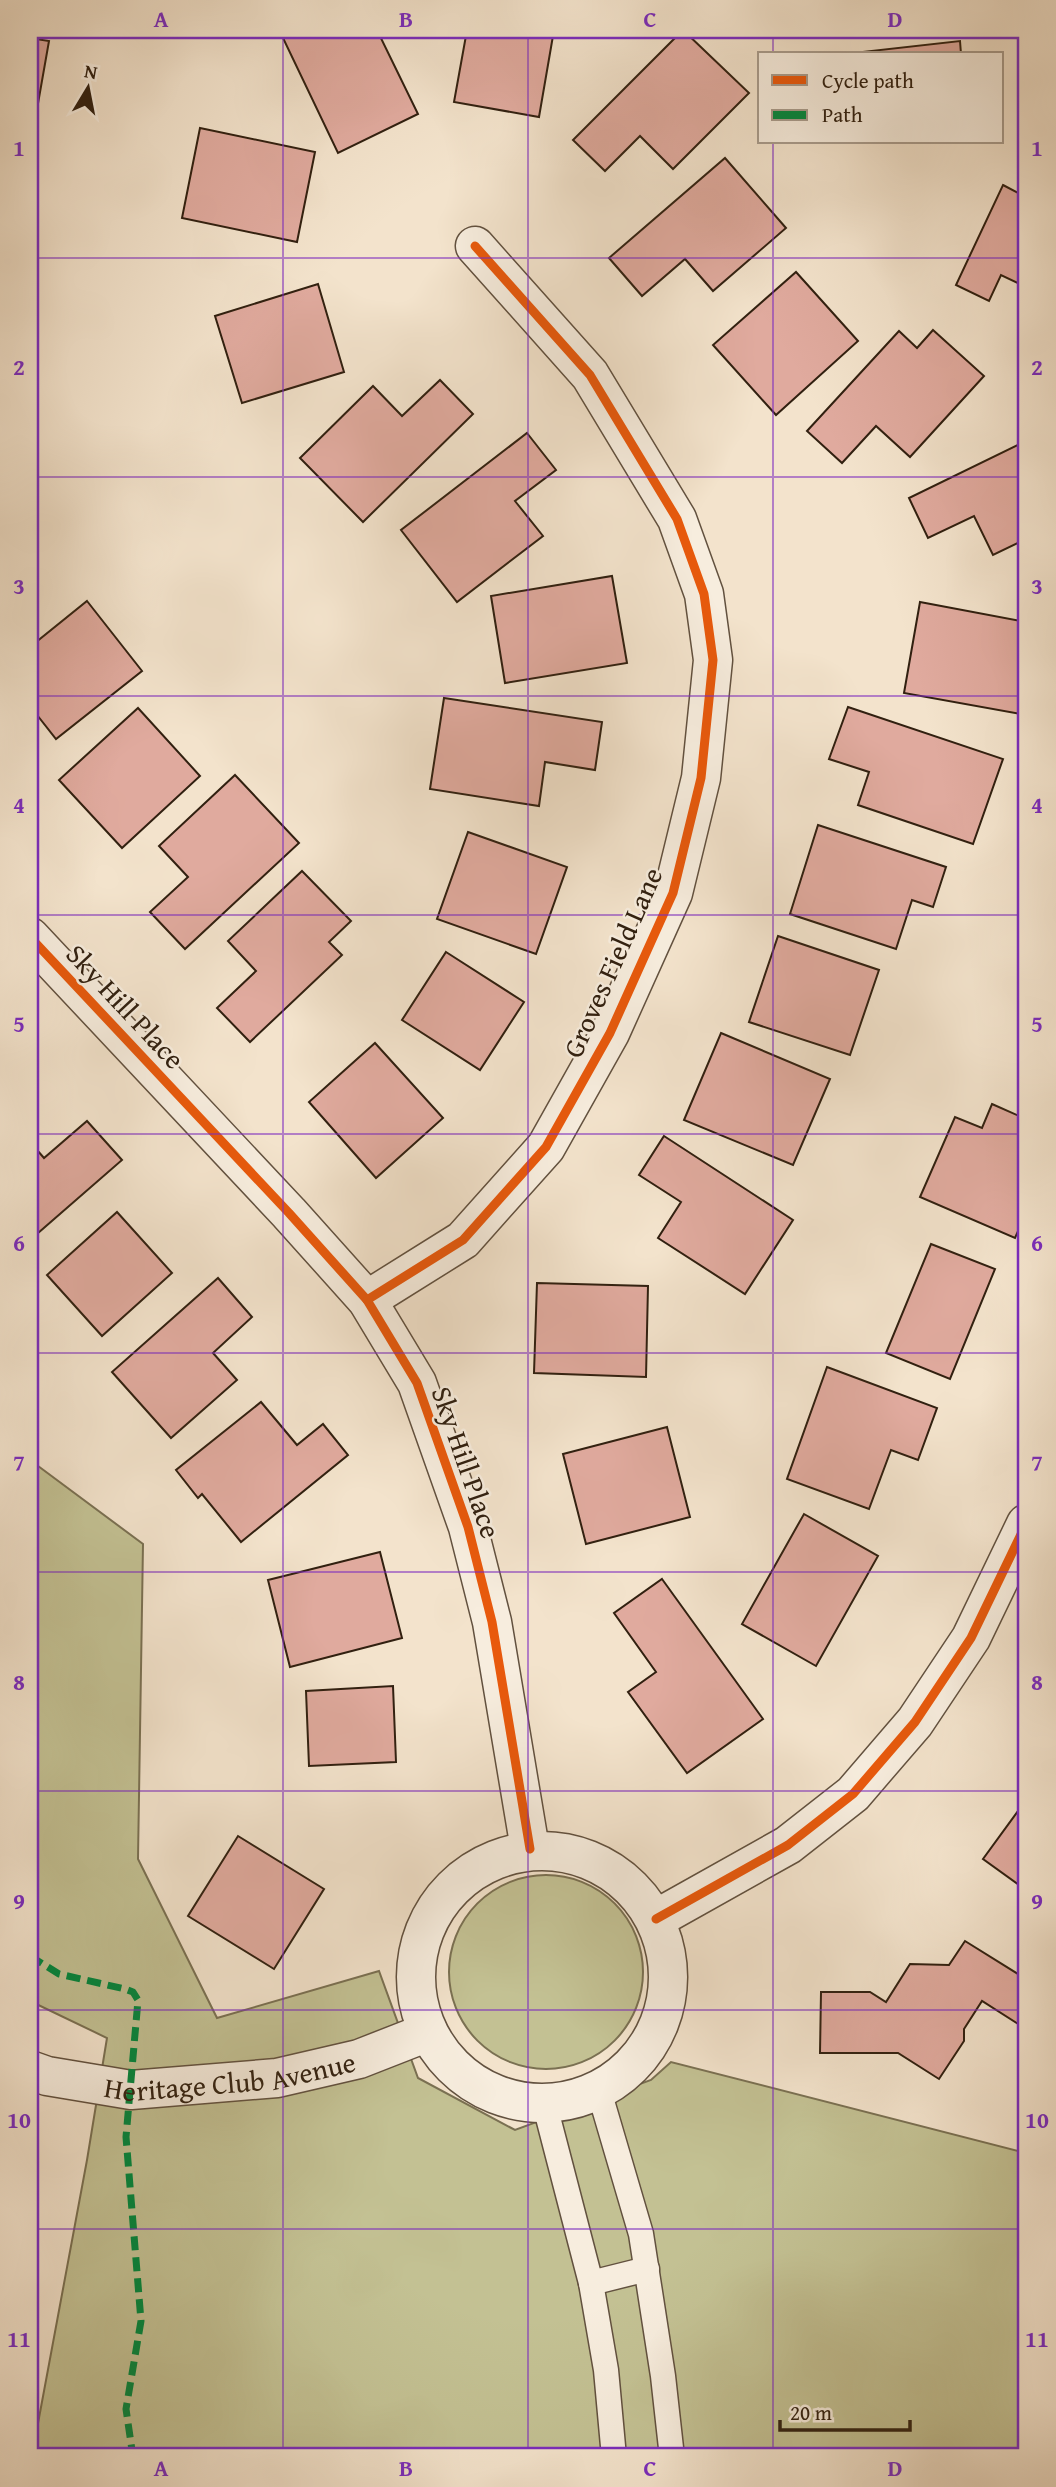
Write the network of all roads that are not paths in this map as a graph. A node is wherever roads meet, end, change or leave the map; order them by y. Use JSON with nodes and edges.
{"nodes":[{"id":1,"x":475,"y":246,"type":"dead end"},
{"id":2,"x":30,"y":937,"type":"edge"},
{"id":3,"x":367,"y":1300,"type":"junction"},
{"id":4,"x":1026,"y":1524,"type":"edge"},
{"id":5,"x":530,"y":1849,"type":"junction"},
{"id":6,"x":656,"y":1919,"type":"junction"},
{"id":7,"x":428,"y":2032,"type":"junction"},
{"id":8,"x":30,"y":2070,"type":"edge"},
{"id":9,"x":599,"y":2091,"type":"junction"},
{"id":10,"x":544,"y":2102,"type":"junction"},
{"id":11,"x":647,"y":2269,"type":"junction"},
{"id":12,"x":591,"y":2283,"type":"junction"},
{"id":13,"x":614,"y":2457,"type":"edge"},
{"id":14,"x":672,"y":2457,"type":"edge"}],
"edges":[{"from":1,"to":3,"type":"street","name":"Groves Field Lane"},
{"from":2,"to":3,"type":"street","name":"Sky Hill Place"},
{"from":3,"to":5,"type":"street","name":"Sky Hill Place"},
{"from":4,"to":6,"type":"street"},
{"from":5,"to":6,"type":"street"},
{"from":5,"to":7,"type":"street"},
{"from":6,"to":9,"type":"street"},
{"from":7,"to":8,"type":"street","name":"Heritage Club Avenue"},
{"from":7,"to":10,"type":"street"},
{"from":9,"to":10,"type":"street"},
{"from":9,"to":11,"type":"lane"},
{"from":10,"to":12,"type":"lane"},
{"from":11,"to":12,"type":"lane"},
{"from":11,"to":14,"type":"lane"},
{"from":12,"to":13,"type":"lane"}]}
